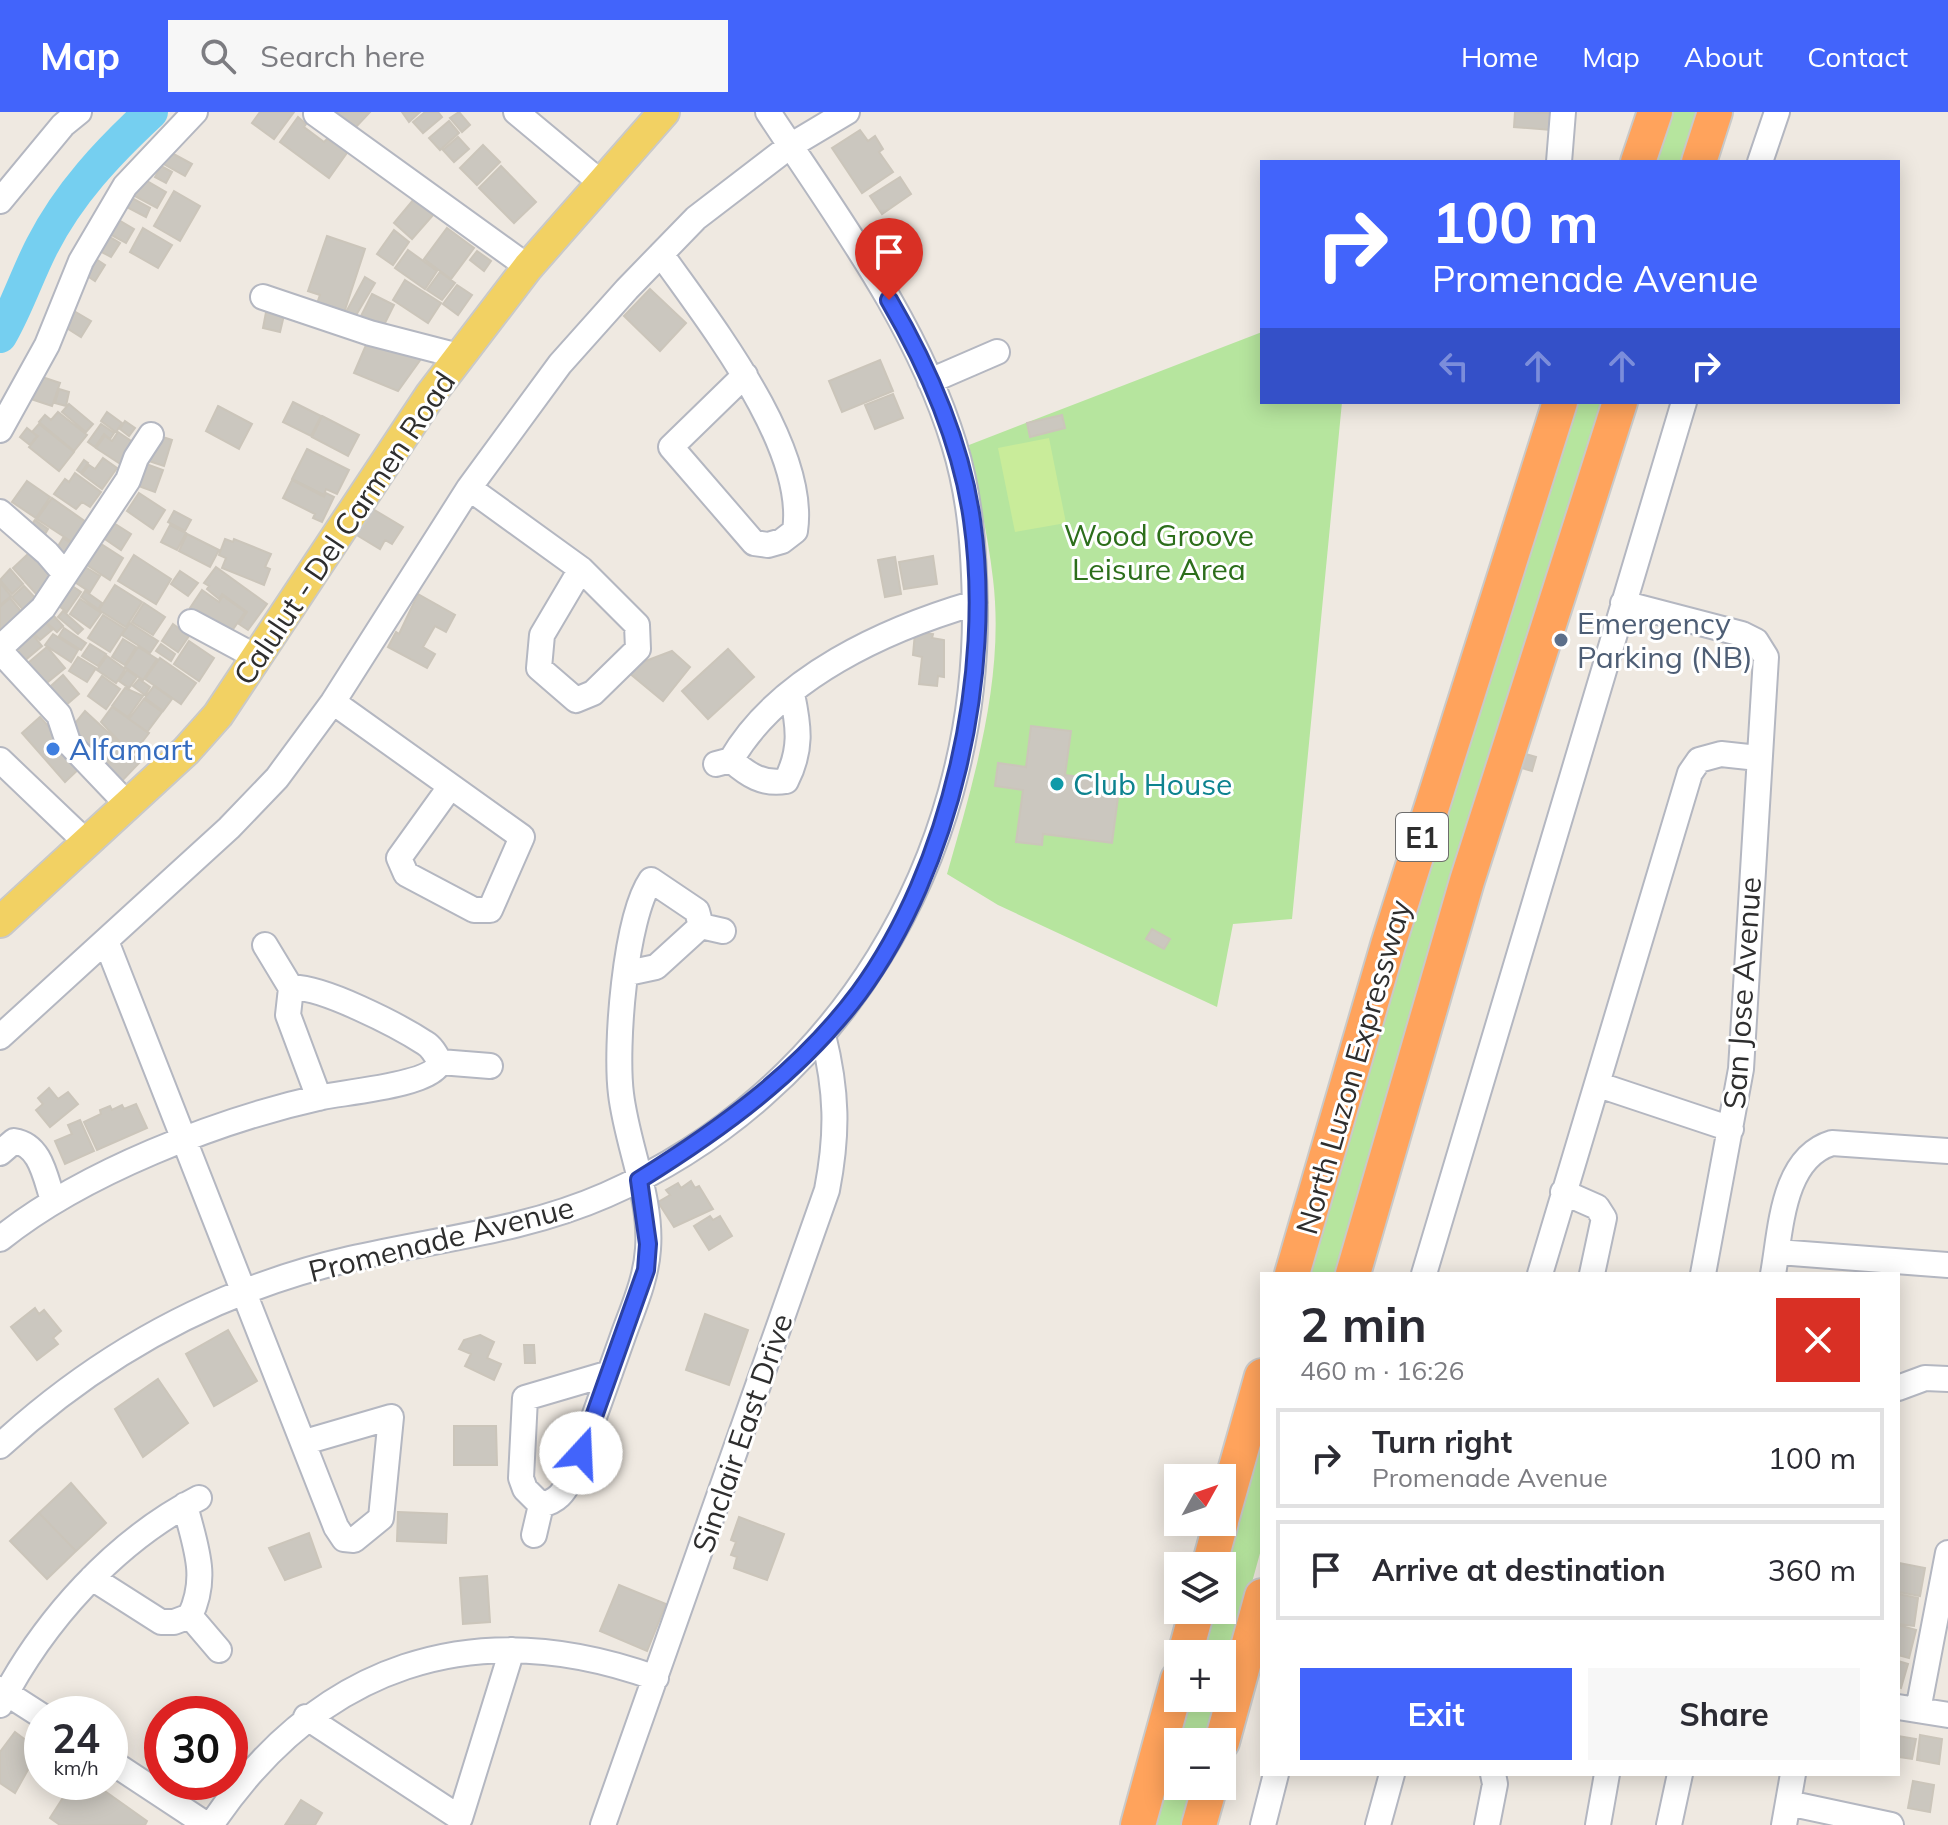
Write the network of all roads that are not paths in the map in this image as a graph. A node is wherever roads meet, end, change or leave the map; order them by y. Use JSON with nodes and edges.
{"nodes":[{"id":1,"x":79,"y":112,"type":"edge"},
{"id":2,"x":195,"y":112,"type":"edge"},
{"id":3,"x":516,"y":112,"type":"edge"},
{"id":4,"x":664,"y":112,"type":"edge"},
{"id":5,"x":768,"y":112,"type":"edge"},
{"id":6,"x":847,"y":112,"type":"edge"},
{"id":7,"x":1563,"y":112,"type":"edge"},
{"id":8,"x":1655,"y":112,"type":"edge"},
{"id":9,"x":1715,"y":112,"type":"edge"},
{"id":10,"x":1777,"y":112,"type":"edge"},
{"id":11,"x":316,"y":114,"type":"dead end"},
{"id":12,"x":790,"y":146,"type":"junction"},
{"id":13,"x":1559,"y":160,"type":"edge"},
{"id":14,"x":1639,"y":160,"type":"edge"},
{"id":15,"x":1700,"y":160,"type":"edge"},
{"id":16,"x":1761,"y":160,"type":"edge"},
{"id":17,"x":600,"y":182,"type":"junction"},
{"id":18,"x":0,"y":201,"type":"edge"},
{"id":19,"x":661,"y":254,"type":"junction"},
{"id":20,"x":528,"y":267,"type":"junction"},
{"id":21,"x":263,"y":297,"type":"dead end"},
{"id":22,"x":997,"y":352,"type":"dead end"},
{"id":23,"x":459,"y":356,"type":"junction"},
{"id":24,"x":745,"y":375,"type":"junction"},
{"id":25,"x":930,"y":381,"type":"junction"},
{"id":26,"x":1559,"y":404,"type":"edge"},
{"id":27,"x":1619,"y":404,"type":"edge"},
{"id":28,"x":1683,"y":404,"type":"edge"},
{"id":29,"x":0,"y":430,"type":"edge"},
{"id":30,"x":151,"y":435,"type":"dead end"},
{"id":31,"x":469,"y":488,"type":"junction"},
{"id":32,"x":0,"y":512,"type":"edge"},
{"id":33,"x":581,"y":569,"type":"junction"},
{"id":34,"x":65,"y":574,"type":"junction"},
{"id":35,"x":975,"y":603,"type":"junction"},
{"id":36,"x":1623,"y":603,"type":"junction"},
{"id":37,"x":191,"y":622,"type":"dead end"},
{"id":38,"x":0,"y":650,"type":"edge"},
{"id":39,"x":258,"y":658,"type":"junction"},
{"id":40,"x":792,"y":694,"type":"junction"},
{"id":41,"x":333,"y":702,"type":"junction"},
{"id":42,"x":1758,"y":758,"type":"junction"},
{"id":43,"x":0,"y":760,"type":"edge"},
{"id":44,"x":450,"y":787,"type":"junction"},
{"id":45,"x":128,"y":805,"type":"junction"},
{"id":46,"x":87,"y":843,"type":"junction"},
{"id":47,"x":0,"y":922,"type":"edge"},
{"id":48,"x":106,"y":941,"type":"junction"},
{"id":49,"x":265,"y":945,"type":"dead end"},
{"id":50,"x":628,"y":973,"type":"junction"},
{"id":51,"x":291,"y":988,"type":"junction"},
{"id":52,"x":823,"y":1035,"type":"junction"},
{"id":53,"x":0,"y":1037,"type":"edge"},
{"id":54,"x":440,"y":1062,"type":"junction"},
{"id":55,"x":490,"y":1066,"type":"dead end"},
{"id":56,"x":1599,"y":1085,"type":"junction"},
{"id":57,"x":319,"y":1098,"type":"junction"},
{"id":58,"x":1731,"y":1129,"type":"junction"},
{"id":59,"x":184,"y":1141,"type":"junction"},
{"id":60,"x":1948,"y":1151,"type":"edge"},
{"id":61,"x":0,"y":1153,"type":"edge"},
{"id":62,"x":639,"y":1180,"type":"junction"},
{"id":63,"x":1563,"y":1192,"type":"junction"},
{"id":64,"x":53,"y":1200,"type":"junction"},
{"id":65,"x":0,"y":1239,"type":"edge"},
{"id":66,"x":1775,"y":1263,"type":"edge"},
{"id":67,"x":1948,"y":1265,"type":"edge"},
{"id":68,"x":1293,"y":1272,"type":"edge"},
{"id":69,"x":1354,"y":1272,"type":"edge"},
{"id":70,"x":1425,"y":1272,"type":"edge"},
{"id":71,"x":1541,"y":1272,"type":"edge"},
{"id":72,"x":1592,"y":1272,"type":"edge"},
{"id":73,"x":1703,"y":1272,"type":"edge"},
{"id":74,"x":245,"y":1292,"type":"junction"},
{"id":75,"x":610,"y":1373,"type":"junction"},
{"id":76,"x":1948,"y":1379,"type":"edge"},
{"id":77,"x":1260,"y":1383,"type":"edge"},
{"id":78,"x":1900,"y":1387,"type":"edge"},
{"id":79,"x":305,"y":1442,"type":"junction"},
{"id":80,"x":0,"y":1446,"type":"edge"},
{"id":81,"x":1236,"y":1467,"type":"edge"},
{"id":82,"x":541,"y":1505,"type":"junction"},
{"id":83,"x":534,"y":1535,"type":"dead end"},
{"id":84,"x":1948,"y":1553,"type":"edge"},
{"id":85,"x":92,"y":1578,"type":"junction"},
{"id":86,"x":1260,"y":1603,"type":"edge"},
{"id":87,"x":190,"y":1616,"type":"junction"},
{"id":88,"x":219,"y":1650,"type":"dead end"},
{"id":89,"x":512,"y":1650,"type":"junction"},
{"id":90,"x":656,"y":1678,"type":"junction"},
{"id":91,"x":2,"y":1695,"type":"edge"},
{"id":92,"x":24,"y":1707,"type":"edge"},
{"id":93,"x":1908,"y":1708,"type":"edge"},
{"id":94,"x":1169,"y":1712,"type":"edge"},
{"id":95,"x":1948,"y":1715,"type":"edge"},
{"id":96,"x":306,"y":1717,"type":"junction"},
{"id":97,"x":1226,"y":1728,"type":"edge"},
{"id":98,"x":128,"y":1773,"type":"edge"},
{"id":99,"x":1275,"y":1776,"type":"edge"},
{"id":100,"x":1391,"y":1776,"type":"edge"},
{"id":101,"x":1493,"y":1776,"type":"edge"},
{"id":102,"x":1607,"y":1776,"type":"edge"},
{"id":103,"x":1680,"y":1776,"type":"edge"},
{"id":104,"x":1793,"y":1776,"type":"edge"},
{"id":105,"x":1206,"y":1800,"type":"edge"},
{"id":106,"x":1786,"y":1814,"type":"edge"},
{"id":107,"x":209,"y":1825,"type":"edge"},
{"id":108,"x":603,"y":1825,"type":"edge"},
{"id":109,"x":1138,"y":1825,"type":"edge"},
{"id":110,"x":1199,"y":1825,"type":"edge"},
{"id":111,"x":1263,"y":1825,"type":"edge"},
{"id":112,"x":1378,"y":1825,"type":"edge"},
{"id":113,"x":1487,"y":1825,"type":"edge"},
{"id":114,"x":1598,"y":1825,"type":"edge"},
{"id":115,"x":1669,"y":1825,"type":"edge"},
{"id":116,"x":1891,"y":1825,"type":"edge"}],
"edges":[{"from":1,"to":18,"type":"street"},
{"from":2,"to":29,"type":"street"},
{"from":3,"to":17,"type":"street"},
{"from":4,"to":17,"type":"main road","name":"Calulut - Del Carmen Road"},
{"from":5,"to":12,"type":"street","name":"Promenade Avenue"},
{"from":6,"to":12,"type":"street"},
{"from":7,"to":13,"type":"street"},
{"from":8,"to":14,"type":"highway"},
{"from":9,"to":15,"type":"highway"},
{"from":10,"to":16,"type":"street"},
{"from":11,"to":20,"type":"street"},
{"from":12,"to":19,"type":"street"},
{"from":12,"to":25,"type":"street","name":"Promenade Avenue"},
{"from":17,"to":20,"type":"main road","name":"Calulut - Del Carmen Road"},
{"from":19,"to":24,"type":"street"},
{"from":19,"to":31,"type":"street"},
{"from":20,"to":23,"type":"main road","name":"Calulut - Del Carmen Road"},
{"from":21,"to":23,"type":"street"},
{"from":22,"to":25,"type":"street"},
{"from":23,"to":39,"type":"main road","name":"Calulut - Del Carmen Road"},
{"from":24,"to":24,"type":"street"},
{"from":25,"to":35,"type":"street","name":"Promenade Avenue"},
{"from":26,"to":68,"type":"highway","name":"North Luzon Expressway","number":"E1"},
{"from":27,"to":69,"type":"highway","name":"North Luzon Expressway","number":"E1"},
{"from":28,"to":36,"type":"street"},
{"from":30,"to":34,"type":"street"},
{"from":31,"to":33,"type":"street"},
{"from":31,"to":41,"type":"street"},
{"from":32,"to":34,"type":"street"},
{"from":33,"to":33,"type":"street"},
{"from":34,"to":38,"type":"street"},
{"from":35,"to":40,"type":"street"},
{"from":35,"to":52,"type":"street","name":"Promenade Avenue"},
{"from":36,"to":42,"type":"street","name":"San Jose Avenue"},
{"from":36,"to":70,"type":"street"},
{"from":37,"to":39,"type":"street"},
{"from":38,"to":45,"type":"street"},
{"from":39,"to":45,"type":"main road","name":"Calulut - Del Carmen Road"},
{"from":40,"to":40,"type":"street"},
{"from":41,"to":44,"type":"street"},
{"from":41,"to":48,"type":"street"},
{"from":42,"to":56,"type":"street"},
{"from":42,"to":58,"type":"street","name":"San Jose Avenue"},
{"from":43,"to":46,"type":"street"},
{"from":44,"to":44,"type":"street"},
{"from":45,"to":46,"type":"main road","name":"Calulut - Del Carmen Road"},
{"from":46,"to":47,"type":"main road","name":"Calulut - Del Carmen Road"},
{"from":48,"to":53,"type":"street"},
{"from":48,"to":59,"type":"street"},
{"from":49,"to":51,"type":"street"},
{"from":50,"to":50,"type":"street"},
{"from":50,"to":62,"type":"street"},
{"from":51,"to":54,"type":"street"},
{"from":51,"to":57,"type":"street"},
{"from":52,"to":62,"type":"street","name":"Promenade Avenue"},
{"from":52,"to":90,"type":"street","name":"Sinclair East Drive"},
{"from":54,"to":55,"type":"street"},
{"from":54,"to":57,"type":"street"},
{"from":56,"to":58,"type":"street"},
{"from":56,"to":63,"type":"street"},
{"from":57,"to":59,"type":"street"},
{"from":58,"to":73,"type":"street","name":"San Jose Avenue"},
{"from":59,"to":64,"type":"street"},
{"from":59,"to":74,"type":"street"},
{"from":60,"to":66,"type":"street"},
{"from":61,"to":64,"type":"street"},
{"from":62,"to":74,"type":"street","name":"Promenade Avenue"},
{"from":62,"to":75,"type":"street"},
{"from":63,"to":71,"type":"street"},
{"from":63,"to":72,"type":"street"},
{"from":64,"to":65,"type":"street"},
{"from":66,"to":67,"type":"street"},
{"from":74,"to":79,"type":"street"},
{"from":74,"to":80,"type":"street","name":"Promenade Avenue"},
{"from":75,"to":82,"type":"street"},
{"from":75,"to":82,"type":"street"},
{"from":76,"to":78,"type":"street"},
{"from":77,"to":81,"type":"highway"},
{"from":79,"to":79,"type":"street"},
{"from":82,"to":83,"type":"street"},
{"from":84,"to":93,"type":"street"},
{"from":85,"to":87,"type":"street"},
{"from":85,"to":87,"type":"street"},
{"from":85,"to":91,"type":"street"},
{"from":86,"to":97,"type":"highway"},
{"from":87,"to":88,"type":"street"},
{"from":89,"to":90,"type":"street"},
{"from":89,"to":96,"type":"street"},
{"from":89,"to":96,"type":"street"},
{"from":90,"to":108,"type":"street","name":"Sinclair East Drive"},
{"from":91,"to":92,"type":"street"},
{"from":93,"to":95,"type":"street"},
{"from":94,"to":109,"type":"highway"},
{"from":96,"to":107,"type":"street"},
{"from":98,"to":107,"type":"street"},
{"from":99,"to":111,"type":"street"},
{"from":100,"to":112,"type":"street"},
{"from":101,"to":113,"type":"street"},
{"from":102,"to":114,"type":"street"},
{"from":103,"to":115,"type":"street"},
{"from":104,"to":106,"type":"street"},
{"from":105,"to":110,"type":"highway"},
{"from":106,"to":116,"type":"street"}]}
